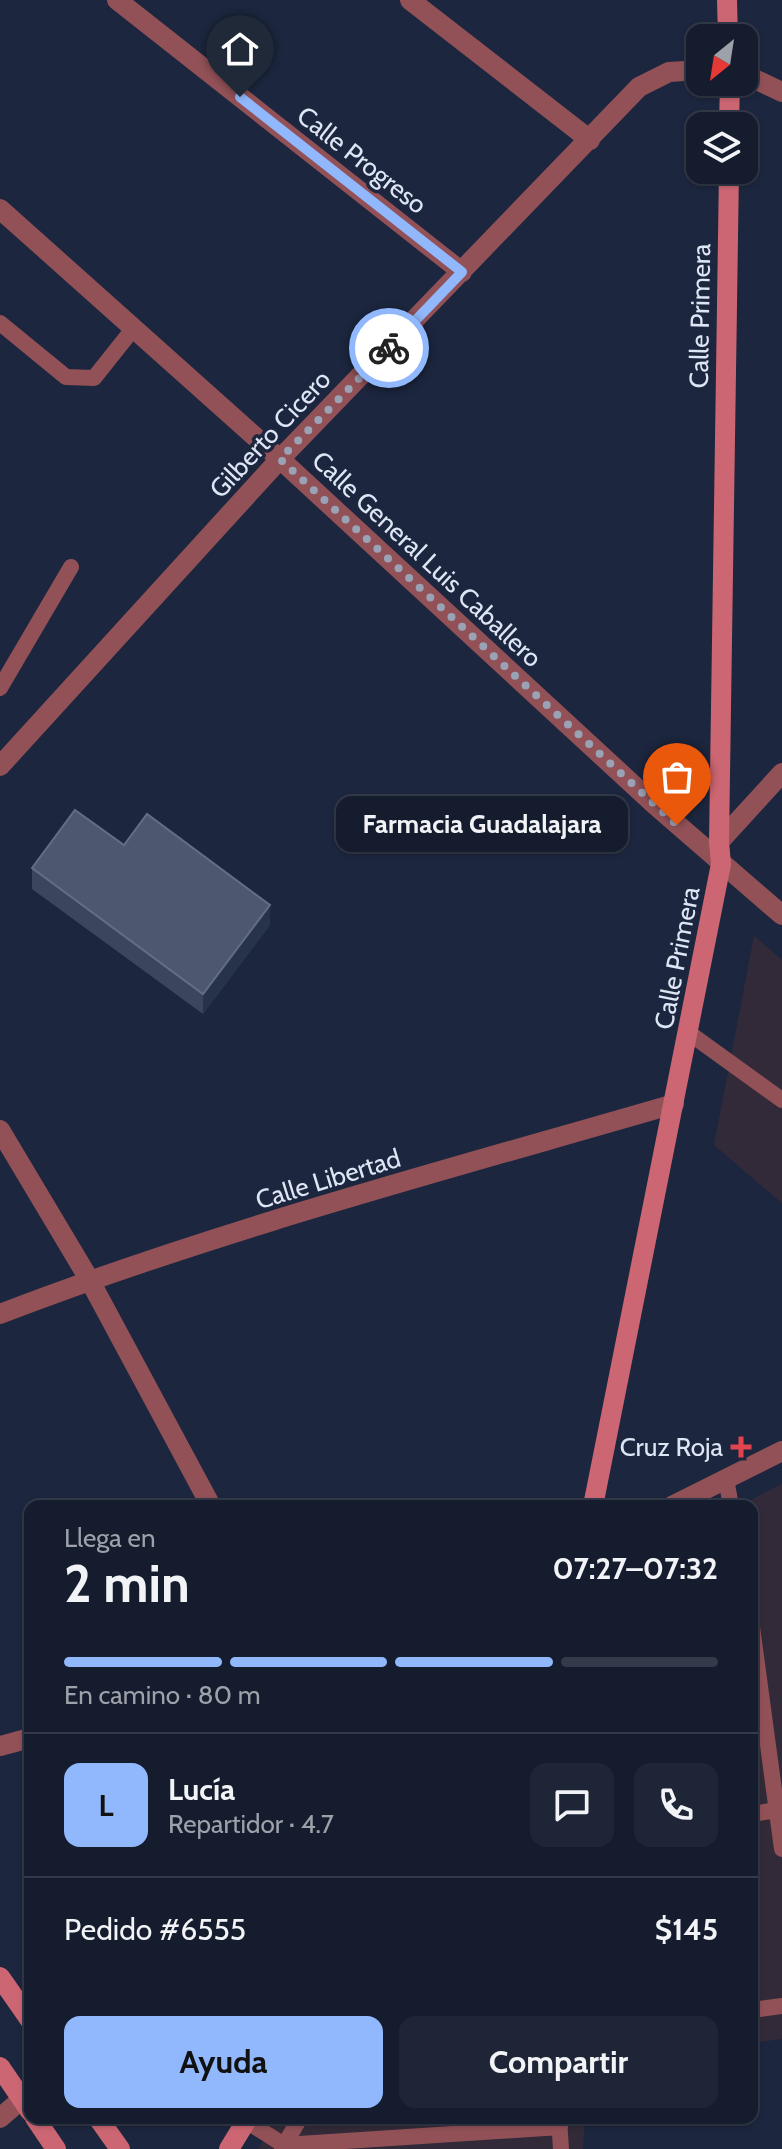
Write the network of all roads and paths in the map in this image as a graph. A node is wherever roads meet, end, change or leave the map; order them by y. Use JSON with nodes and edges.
{"nodes":[{"id":1,"x":117,"y":0,"type":"edge"},
{"id":2,"x":410,"y":0,"type":"edge"},
{"id":3,"x":723,"y":1,"type":"edge"},
{"id":4,"x":726,"y":24,"type":"edge"},
{"id":5,"x":686,"y":71,"type":"edge"},
{"id":6,"x":758,"y":81,"type":"edge"},
{"id":7,"x":782,"y":92,"type":"edge"},
{"id":8,"x":590,"y":140,"type":"junction"},
{"id":9,"x":729,"y":184,"type":"edge"},
{"id":10,"x":0,"y":209,"type":"edge"},
{"id":11,"x":462,"y":272,"type":"junction"},
{"id":12,"x":0,"y":323,"type":"edge"},
{"id":13,"x":133,"y":329,"type":"junction"},
{"id":14,"x":280,"y":459,"type":"junction"},
{"id":15,"x":71,"y":567,"type":"dead end"},
{"id":16,"x":0,"y":688,"type":"edge"},
{"id":17,"x":0,"y":766,"type":"edge"},
{"id":18,"x":782,"y":773,"type":"edge"},
{"id":19,"x":719,"y":842,"type":"junction"},
{"id":20,"x":721,"y":864,"type":"junction"},
{"id":21,"x":782,"y":915,"type":"edge"},
{"id":22,"x":689,"y":1033,"type":"junction"},
{"id":23,"x":782,"y":1100,"type":"edge"},
{"id":24,"x":674,"y":1104,"type":"junction"},
{"id":25,"x":0,"y":1130,"type":"edge"},
{"id":26,"x":89,"y":1279,"type":"junction"},
{"id":27,"x":0,"y":1314,"type":"edge"},
{"id":28,"x":782,"y":1451,"type":"edge"},
{"id":29,"x":726,"y":1479,"type":"junction"},
{"id":30,"x":208,"y":1500,"type":"edge"},
{"id":31,"x":594,"y":1500,"type":"edge"},
{"id":32,"x":684,"y":1500,"type":"edge"},
{"id":33,"x":730,"y":1500,"type":"edge"},
{"id":34,"x":758,"y":1671,"type":"edge"},
{"id":35,"x":24,"y":1740,"type":"edge"},
{"id":36,"x":0,"y":1746,"type":"edge"},
{"id":37,"x":777,"y":1810,"type":"junction"},
{"id":38,"x":758,"y":1813,"type":"edge"},
{"id":39,"x":782,"y":1849,"type":"edge"},
{"id":40,"x":0,"y":1977,"type":"edge"},
{"id":41,"x":782,"y":2006,"type":"edge"},
{"id":42,"x":758,"y":2009,"type":"edge"},
{"id":43,"x":24,"y":2011,"type":"edge"},
{"id":44,"x":0,"y":2067,"type":"edge"},
{"id":45,"x":24,"y":2102,"type":"edge"},
{"id":46,"x":24,"y":2106,"type":"edge"},
{"id":47,"x":0,"y":2118,"type":"edge"},
{"id":48,"x":39,"y":2124,"type":"edge"},
{"id":49,"x":102,"y":2124,"type":"edge"},
{"id":50,"x":245,"y":2124,"type":"edge"},
{"id":51,"x":252,"y":2124,"type":"edge"},
{"id":52,"x":296,"y":2124,"type":"edge"},
{"id":53,"x":542,"y":2124,"type":"edge"},
{"id":54,"x":560,"y":2124,"type":"edge"},
{"id":55,"x":461,"y":2133,"type":"junction"},
{"id":56,"x":283,"y":2147,"type":"edge"},
{"id":57,"x":56,"y":2149,"type":"edge"},
{"id":58,"x":120,"y":2149,"type":"edge"},
{"id":59,"x":229,"y":2149,"type":"edge"},
{"id":60,"x":453,"y":2149,"type":"edge"},
{"id":61,"x":561,"y":2149,"type":"edge"}],
"edges":[{"from":1,"to":11,"type":"street","name":"Calle Progreso"},
{"from":2,"to":8,"type":"street"},
{"from":3,"to":4,"type":"street"},
{"from":5,"to":8,"type":"street","name":"Gilberto Cicero"},
{"from":6,"to":7,"type":"street"},
{"from":8,"to":11,"type":"street","name":"Gilberto Cicero"},
{"from":9,"to":19,"type":"street","name":"Calle Primera"},
{"from":10,"to":13,"type":"street","name":"Calle General Luis Caballero"},
{"from":11,"to":14,"type":"street","name":"Gilberto Cicero"},
{"from":12,"to":13,"type":"lane"},
{"from":13,"to":14,"type":"street","name":"Calle General Luis Caballero"},
{"from":14,"to":17,"type":"street","name":"Gilberto Cicero"},
{"from":14,"to":20,"type":"street","name":"Calle General Luis Caballero"},
{"from":15,"to":16,"type":"lane"},
{"from":18,"to":19,"type":"street"},
{"from":19,"to":20,"type":"street","name":"Calle Primera"},
{"from":20,"to":21,"type":"street","name":"Calle General Luis Caballero"},
{"from":20,"to":22,"type":"street","name":"Calle Primera"},
{"from":22,"to":23,"type":"lane"},
{"from":22,"to":24,"type":"street","name":"Calle Primera"},
{"from":24,"to":26,"type":"street","name":"Calle Libertad"},
{"from":24,"to":31,"type":"street","name":"Calle Primera"},
{"from":25,"to":26,"type":"street"},
{"from":26,"to":27,"type":"street","name":"Calle Libertad"},
{"from":26,"to":30,"type":"street"},
{"from":28,"to":29,"type":"street"},
{"from":29,"to":32,"type":"street"},
{"from":29,"to":33,"type":"lane"},
{"from":34,"to":37,"type":"lane"},
{"from":35,"to":36,"type":"street"},
{"from":37,"to":38,"type":"lane"},
{"from":37,"to":39,"type":"lane"},
{"from":40,"to":43,"type":"street"},
{"from":41,"to":42,"type":"lane"},
{"from":44,"to":45,"type":"street"},
{"from":46,"to":47,"type":"street"},
{"from":48,"to":57,"type":"street"},
{"from":49,"to":58,"type":"street"},
{"from":50,"to":59,"type":"street"},
{"from":51,"to":56,"type":"lane"},
{"from":52,"to":56,"type":"lane"},
{"from":53,"to":55,"type":"lane"},
{"from":54,"to":61,"type":"lane"},
{"from":55,"to":56,"type":"lane"},
{"from":55,"to":60,"type":"lane"}]}
